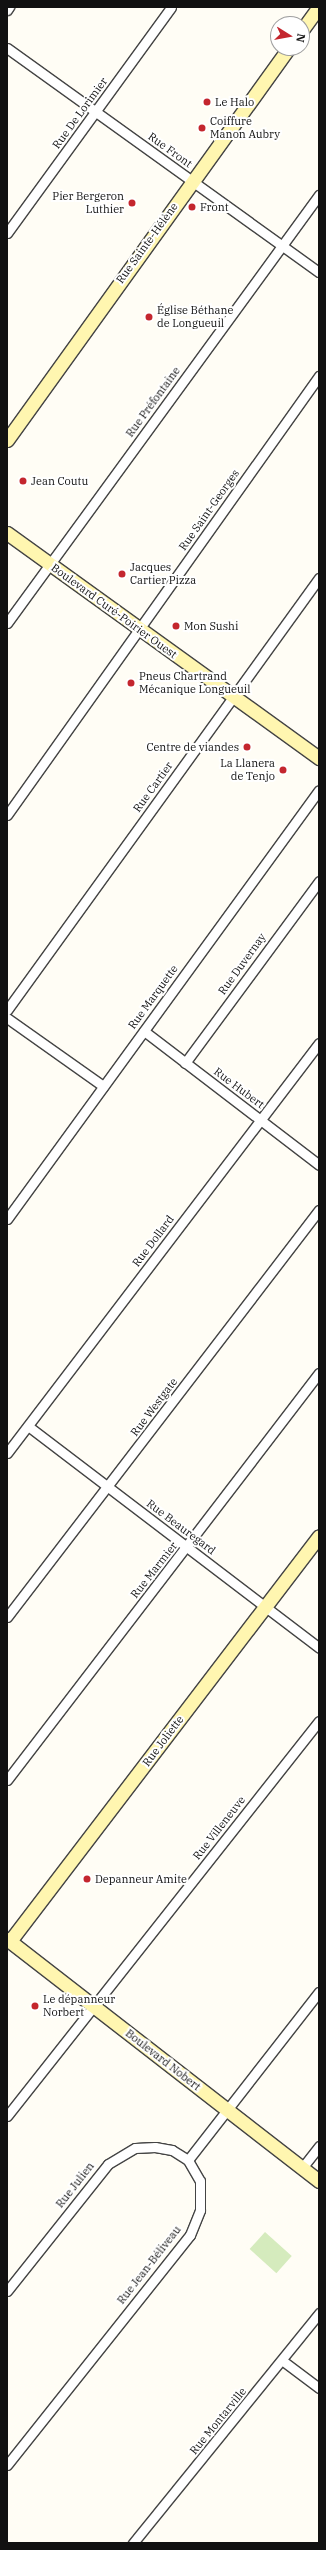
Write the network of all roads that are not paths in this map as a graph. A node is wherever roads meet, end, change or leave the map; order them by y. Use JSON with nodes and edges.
{"nodes":[{"id":1,"x":9,"y":7,"type":"edge"},
{"id":2,"x":171,"y":7,"type":"edge"},
{"id":3,"x":319,"y":7,"type":"edge"},
{"id":4,"x":7,"y":10,"type":"edge"},
{"id":5,"x":310,"y":19,"type":"edge"},
{"id":6,"x":7,"y":48,"type":"edge"},
{"id":7,"x":283,"y":56,"type":"edge"},
{"id":8,"x":96,"y":112,"type":"junction"},
{"id":9,"x":192,"y":181,"type":"junction"},
{"id":10,"x":319,"y":195,"type":"edge"},
{"id":11,"x":7,"y":233,"type":"edge"},
{"id":12,"x":282,"y":246,"type":"junction"},
{"id":13,"x":319,"y":272,"type":"edge"},
{"id":14,"x":319,"y":376,"type":"edge"},
{"id":15,"x":7,"y":440,"type":"edge"},
{"id":16,"x":7,"y":533,"type":"edge"},
{"id":17,"x":49,"y":564,"type":"junction"},
{"id":18,"x":319,"y":578,"type":"edge"},
{"id":19,"x":7,"y":623,"type":"edge"},
{"id":20,"x":139,"y":628,"type":"junction"},
{"id":21,"x":234,"y":697,"type":"junction"},
{"id":22,"x":319,"y":758,"type":"edge"},
{"id":23,"x":319,"y":790,"type":"edge"},
{"id":24,"x":7,"y":815,"type":"edge"},
{"id":25,"x":319,"y":881,"type":"edge"},
{"id":26,"x":7,"y":1010,"type":"edge"},
{"id":27,"x":7,"y":1018,"type":"edge"},
{"id":28,"x":144,"y":1031,"type":"junction"},
{"id":29,"x":319,"y":1043,"type":"edge"},
{"id":30,"x":185,"y":1062,"type":"junction"},
{"id":31,"x":103,"y":1086,"type":"junction"},
{"id":32,"x":260,"y":1120,"type":"junction"},
{"id":33,"x":319,"y":1165,"type":"edge"},
{"id":34,"x":319,"y":1210,"type":"edge"},
{"id":35,"x":7,"y":1219,"type":"edge"},
{"id":36,"x":319,"y":1373,"type":"edge"},
{"id":37,"x":28,"y":1426,"type":"junction"},
{"id":38,"x":7,"y":1453,"type":"edge"},
{"id":39,"x":108,"y":1486,"type":"junction"},
{"id":40,"x":319,"y":1536,"type":"edge"},
{"id":41,"x":186,"y":1547,"type":"junction"},
{"id":42,"x":265,"y":1607,"type":"junction"},
{"id":43,"x":7,"y":1617,"type":"edge"},
{"id":44,"x":319,"y":1648,"type":"edge"},
{"id":45,"x":319,"y":1721,"type":"edge"},
{"id":46,"x":7,"y":1780,"type":"edge"},
{"id":47,"x":8,"y":1942,"type":"edge"},
{"id":48,"x":319,"y":1992,"type":"edge"},
{"id":49,"x":93,"y":2006,"type":"junction"},
{"id":50,"x":228,"y":2110,"type":"junction"},
{"id":51,"x":7,"y":2116,"type":"edge"},
{"id":52,"x":319,"y":2146,"type":"edge"},
{"id":53,"x":188,"y":2160,"type":"junction"},
{"id":54,"x":302,"y":2168,"type":"junction"},
{"id":55,"x":319,"y":2181,"type":"edge"},
{"id":56,"x":7,"y":2291,"type":"edge"},
{"id":57,"x":319,"y":2313,"type":"edge"},
{"id":58,"x":283,"y":2360,"type":"junction"},
{"id":59,"x":319,"y":2388,"type":"edge"},
{"id":60,"x":7,"y":2465,"type":"edge"},
{"id":61,"x":133,"y":2543,"type":"edge"}],
"edges":[{"from":1,"to":4,"type":"street"},
{"from":2,"to":8,"type":"street","name":"Rue De Lorimier"},
{"from":3,"to":5,"type":"street"},
{"from":6,"to":8,"type":"street","name":"Rue Front"},
{"from":7,"to":9,"type":"street","name":"Rue Sainte-Hélène"},
{"from":8,"to":9,"type":"street","name":"Rue Front"},
{"from":8,"to":11,"type":"street","name":"Rue De Lorimier"},
{"from":9,"to":12,"type":"street","name":"Rue Front"},
{"from":9,"to":15,"type":"street","name":"Rue Sainte-Hélène"},
{"from":10,"to":12,"type":"street","name":"Rue Préfontaine"},
{"from":12,"to":13,"type":"street","name":"Rue Front"},
{"from":12,"to":17,"type":"street","name":"Rue Préfontaine"},
{"from":14,"to":20,"type":"street","name":"Rue Saint-Georges"},
{"from":16,"to":17,"type":"street","name":"Boulevard Curé-Poirier Ouest"},
{"from":17,"to":19,"type":"street","name":"Rue Préfontaine"},
{"from":17,"to":20,"type":"street","name":"Boulevard Curé-Poirier Ouest"},
{"from":18,"to":21,"type":"street","name":"Rue Cartier"},
{"from":20,"to":21,"type":"street","name":"Boulevard Curé-Poirier Ouest"},
{"from":20,"to":24,"type":"street","name":"Rue Saint-Georges"},
{"from":21,"to":22,"type":"street","name":"Boulevard Curé-Poirier Ouest"},
{"from":21,"to":26,"type":"street","name":"Rue Cartier"},
{"from":23,"to":28,"type":"street","name":"Rue Marquette"},
{"from":25,"to":30,"type":"street","name":"Rue Duvernay"},
{"from":27,"to":31,"type":"street"},
{"from":28,"to":30,"type":"street","name":"Rue Hubert"},
{"from":28,"to":31,"type":"street","name":"Rue Marquette"},
{"from":29,"to":32,"type":"street","name":"Rue Dollard"},
{"from":30,"to":32,"type":"street","name":"Rue Hubert"},
{"from":31,"to":35,"type":"street","name":"Rue Marquette"},
{"from":32,"to":33,"type":"street","name":"Rue Hubert"},
{"from":32,"to":37,"type":"street","name":"Rue Dollard"},
{"from":34,"to":39,"type":"street","name":"Rue Westgate"},
{"from":36,"to":41,"type":"street","name":"Rue Marmier"},
{"from":37,"to":38,"type":"street","name":"Rue Dollard"},
{"from":37,"to":39,"type":"street","name":"Rue Beauregard"},
{"from":39,"to":41,"type":"street","name":"Rue Beauregard"},
{"from":39,"to":43,"type":"street","name":"Rue Westgate"},
{"from":40,"to":42,"type":"street","name":"Rue Joliette"},
{"from":41,"to":42,"type":"street","name":"Rue Beauregard"},
{"from":41,"to":46,"type":"street","name":"Rue Marmier"},
{"from":42,"to":44,"type":"street","name":"Rue Beauregard"},
{"from":42,"to":47,"type":"street","name":"Rue Joliette"},
{"from":45,"to":49,"type":"street","name":"Rue Villeneuve"},
{"from":47,"to":49,"type":"street","name":"Boulevard Nobert"},
{"from":48,"to":50,"type":"street"},
{"from":49,"to":50,"type":"street","name":"Boulevard Nobert"},
{"from":49,"to":51,"type":"street","name":"Rue Villeneuve"},
{"from":50,"to":53,"type":"street"},
{"from":50,"to":54,"type":"street","name":"Boulevard Nobert"},
{"from":52,"to":54,"type":"street"},
{"from":53,"to":56,"type":"street","name":"Rue Julien"},
{"from":53,"to":60,"type":"street","name":"Rue Jean-Béliveau"},
{"from":54,"to":55,"type":"street","name":"Boulevard Nobert"},
{"from":57,"to":58,"type":"street","name":"Rue Montarville"},
{"from":58,"to":59,"type":"street"},
{"from":58,"to":61,"type":"street","name":"Rue Montarville"}]}
